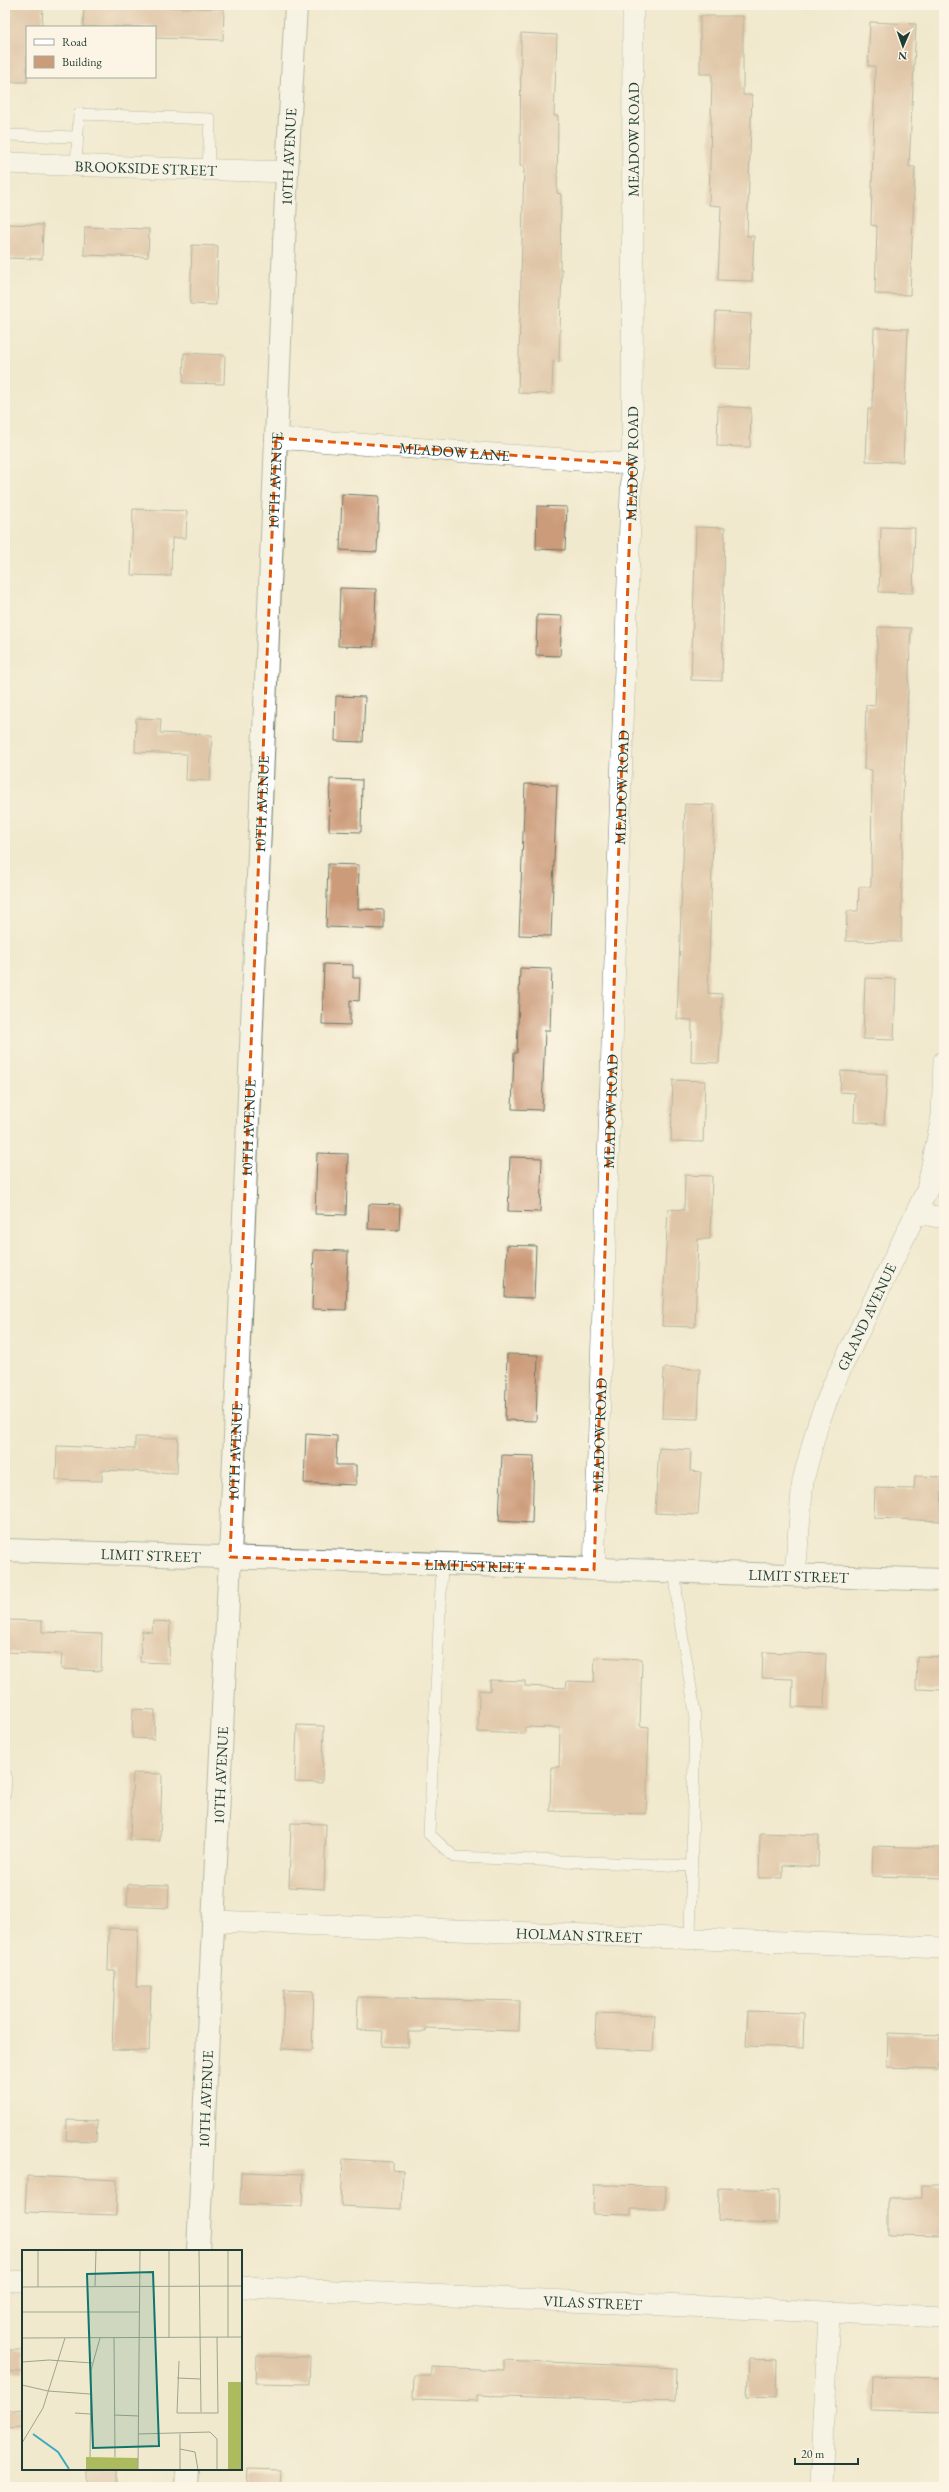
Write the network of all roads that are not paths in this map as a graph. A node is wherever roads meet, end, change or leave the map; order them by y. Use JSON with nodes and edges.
{"nodes":[{"id":1,"x":296,"y":5,"type":"edge"},
{"id":2,"x":633,"y":5,"type":"edge"},
{"id":3,"x":5,"y":135,"type":"edge"},
{"id":4,"x":77,"y":137,"type":"junction"},
{"id":5,"x":5,"y":164,"type":"edge"},
{"id":6,"x":76,"y":166,"type":"junction"},
{"id":7,"x":208,"y":170,"type":"junction"},
{"id":8,"x":287,"y":172,"type":"junction"},
{"id":9,"x":276,"y":438,"type":"junction"},
{"id":10,"x":632,"y":464,"type":"junction"},
{"id":11,"x":944,"y":1061,"type":"edge"},
{"id":12,"x":916,"y":1213,"type":"junction"},
{"id":13,"x":944,"y":1218,"type":"edge"},
{"id":14,"x":5,"y":1550,"type":"edge"},
{"id":15,"x":230,"y":1557,"type":"junction"},
{"id":16,"x":442,"y":1565,"type":"junction"},
{"id":17,"x":594,"y":1570,"type":"junction"},
{"id":18,"x":675,"y":1572,"type":"junction"},
{"id":19,"x":796,"y":1575,"type":"junction"},
{"id":20,"x":944,"y":1580,"type":"edge"},
{"id":21,"x":6,"y":1775,"type":"dead end"},
{"id":22,"x":5,"y":1794,"type":"edge"},
{"id":23,"x":691,"y":1866,"type":"junction"},
{"id":24,"x":213,"y":1921,"type":"junction"},
{"id":25,"x":690,"y":1939,"type":"junction"},
{"id":26,"x":944,"y":1948,"type":"edge"},
{"id":27,"x":198,"y":2250,"type":"edge"},
{"id":28,"x":5,"y":2281,"type":"edge"},
{"id":29,"x":22,"y":2281,"type":"edge"},
{"id":30,"x":242,"y":2288,"type":"edge"},
{"id":31,"x":829,"y":2314,"type":"junction"},
{"id":32,"x":944,"y":2317,"type":"edge"},
{"id":33,"x":187,"y":2470,"type":"edge"},
{"id":34,"x":186,"y":2487,"type":"edge"},
{"id":35,"x":821,"y":2487,"type":"edge"}],
"edges":[{"from":1,"to":8,"type":"street","name":"10TH AVENUE"},
{"from":2,"to":10,"type":"street","name":"MEADOW ROAD"},
{"from":3,"to":4,"type":"lane"},
{"from":4,"to":6,"type":"lane"},
{"from":4,"to":7,"type":"lane"},
{"from":5,"to":6,"type":"street","name":"BROOKSIDE STREET"},
{"from":6,"to":7,"type":"street","name":"BROOKSIDE STREET"},
{"from":7,"to":8,"type":"street","name":"BROOKSIDE STREET"},
{"from":8,"to":9,"type":"street","name":"10TH AVENUE"},
{"from":9,"to":10,"type":"street","name":"MEADOW LANE"},
{"from":9,"to":15,"type":"street","name":"10TH AVENUE"},
{"from":10,"to":17,"type":"street","name":"MEADOW ROAD"},
{"from":11,"to":12,"type":"street","name":"GRAND AVENUE"},
{"from":12,"to":13,"type":"street"},
{"from":12,"to":19,"type":"street","name":"GRAND AVENUE"},
{"from":14,"to":15,"type":"street","name":"LIMIT STREET"},
{"from":15,"to":16,"type":"street","name":"LIMIT STREET"},
{"from":15,"to":24,"type":"street","name":"10TH AVENUE"},
{"from":16,"to":17,"type":"street","name":"LIMIT STREET"},
{"from":16,"to":23,"type":"lane"},
{"from":17,"to":18,"type":"street","name":"LIMIT STREET"},
{"from":18,"to":19,"type":"street","name":"LIMIT STREET"},
{"from":18,"to":23,"type":"lane"},
{"from":19,"to":20,"type":"street","name":"LIMIT STREET"},
{"from":21,"to":22,"type":"lane"},
{"from":23,"to":25,"type":"lane"},
{"from":24,"to":25,"type":"street","name":"HOLMAN STREET"},
{"from":24,"to":27,"type":"street","name":"10TH AVENUE"},
{"from":25,"to":26,"type":"street","name":"HOLMAN STREET"},
{"from":28,"to":29,"type":"street"},
{"from":30,"to":31,"type":"street","name":"VILAS STREET"},
{"from":31,"to":32,"type":"street","name":"VILAS STREET"},
{"from":31,"to":35,"type":"street"},
{"from":33,"to":34,"type":"street"}]}
